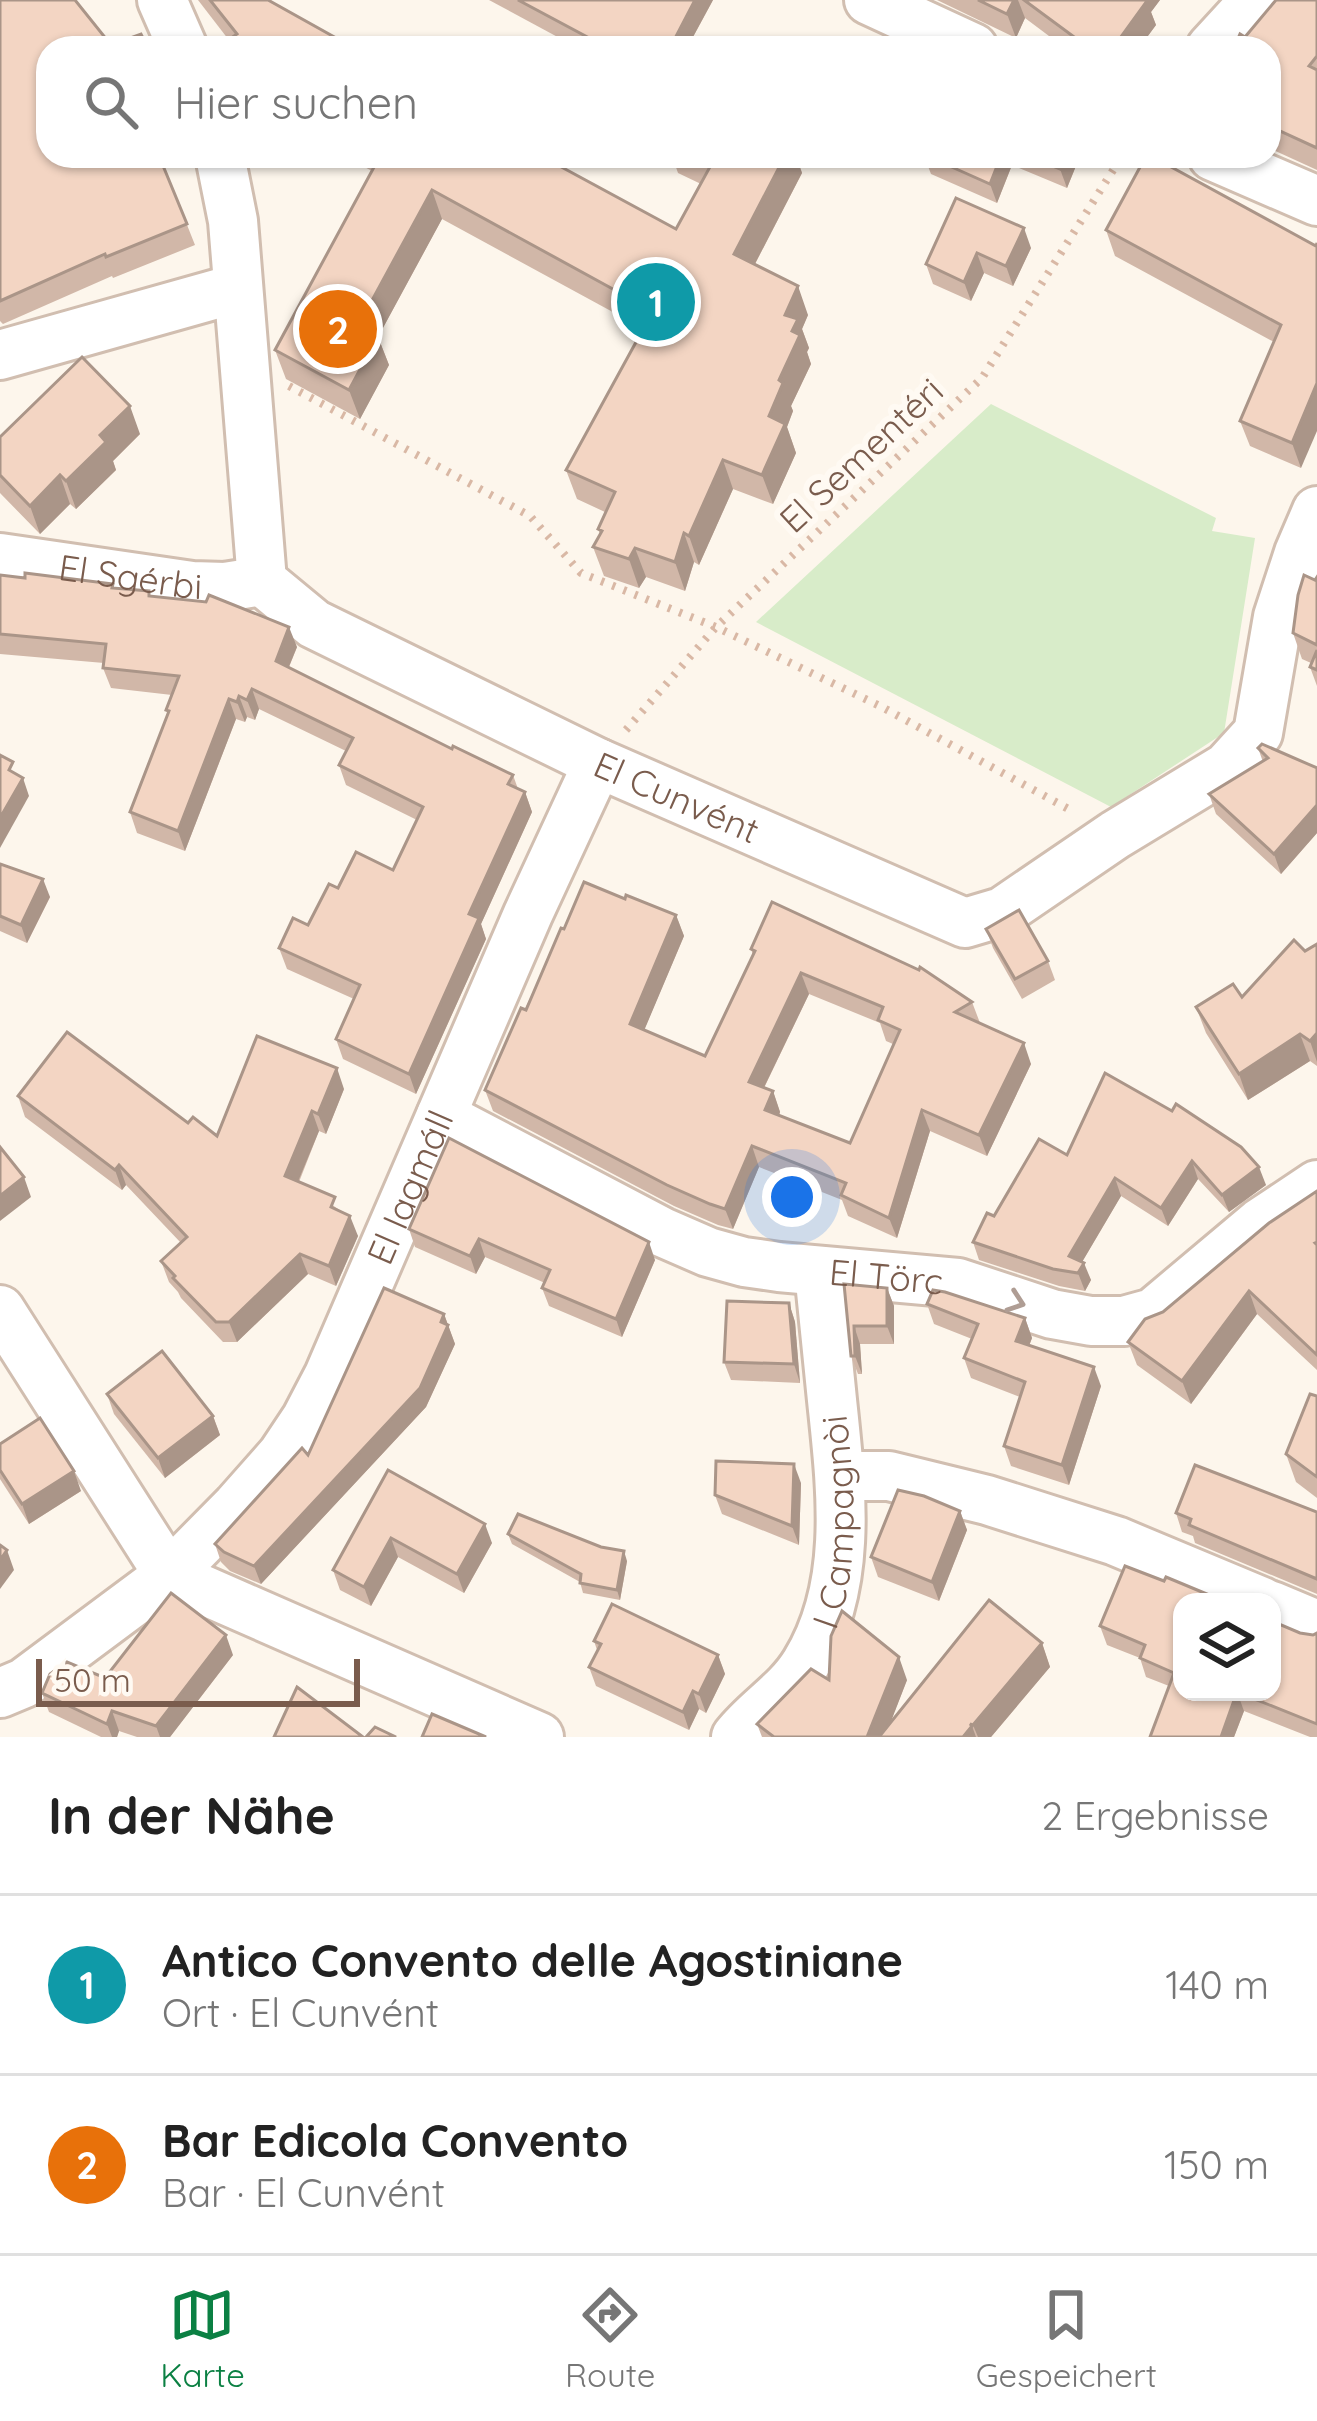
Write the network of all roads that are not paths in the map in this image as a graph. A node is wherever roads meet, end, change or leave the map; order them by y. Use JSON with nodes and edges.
{"nodes":[{"id":1,"x":162,"y":0,"type":"edge"},
{"id":2,"x":869,"y":0,"type":"edge"},
{"id":3,"x":1255,"y":0,"type":"edge"},
{"id":4,"x":178,"y":36,"type":"edge"},
{"id":5,"x":948,"y":36,"type":"edge"},
{"id":6,"x":1222,"y":36,"type":"edge"},
{"id":7,"x":223,"y":168,"type":"edge"},
{"id":8,"x":1241,"y":168,"type":"edge"},
{"id":9,"x":1317,"y":201,"type":"edge"},
{"id":10,"x":238,"y":288,"type":"junction"},
{"id":11,"x":0,"y":355,"type":"edge"},
{"id":12,"x":1317,"y":511,"type":"edge"},
{"id":13,"x":0,"y":558,"type":"edge"},
{"id":14,"x":262,"y":580,"type":"junction"},
{"id":15,"x":598,"y":763,"type":"junction"},
{"id":16,"x":441,"y":1116,"type":"junction"},
{"id":17,"x":1317,"y":1185,"type":"edge"},
{"id":18,"x":819,"y":1271,"type":"junction"},
{"id":19,"x":0,"y":1310,"type":"edge"},
{"id":20,"x":840,"y":1476,"type":"junction"},
{"id":21,"x":170,"y":1576,"type":"junction"},
{"id":22,"x":1240,"y":1593,"type":"edge"},
{"id":23,"x":1281,"y":1610,"type":"edge"},
{"id":24,"x":1317,"y":1625,"type":"edge"},
{"id":25,"x":0,"y":1693,"type":"edge"},
{"id":26,"x":539,"y":1737,"type":"edge"},
{"id":27,"x":736,"y":1737,"type":"edge"}],
"edges":[{"from":1,"to":4,"type":"street"},
{"from":2,"to":5,"type":"street"},
{"from":3,"to":6,"type":"street"},
{"from":7,"to":10,"type":"street"},
{"from":8,"to":9,"type":"street"},
{"from":10,"to":11,"type":"street"},
{"from":10,"to":14,"type":"street"},
{"from":12,"to":15,"type":"street","name":"El Cunvént"},
{"from":13,"to":14,"type":"street","name":"El Sgérbi"},
{"from":14,"to":15,"type":"street","name":"El Cunvént"},
{"from":15,"to":16,"type":"street","name":"El Iagmáll"},
{"from":16,"to":18,"type":"street","name":"El Törc"},
{"from":16,"to":21,"type":"street","name":"El Iagmáll"},
{"from":18,"to":17,"type":"street","name":"El Törc","one_way":true},
{"from":18,"to":20,"type":"street","name":"I Campagnòi"},
{"from":19,"to":21,"type":"street"},
{"from":20,"to":22,"type":"street"},
{"from":20,"to":27,"type":"street","name":"I Campagnòi"},
{"from":21,"to":25,"type":"street","name":"El Iagmáll"},
{"from":21,"to":26,"type":"street"},
{"from":23,"to":24,"type":"street"}]}
